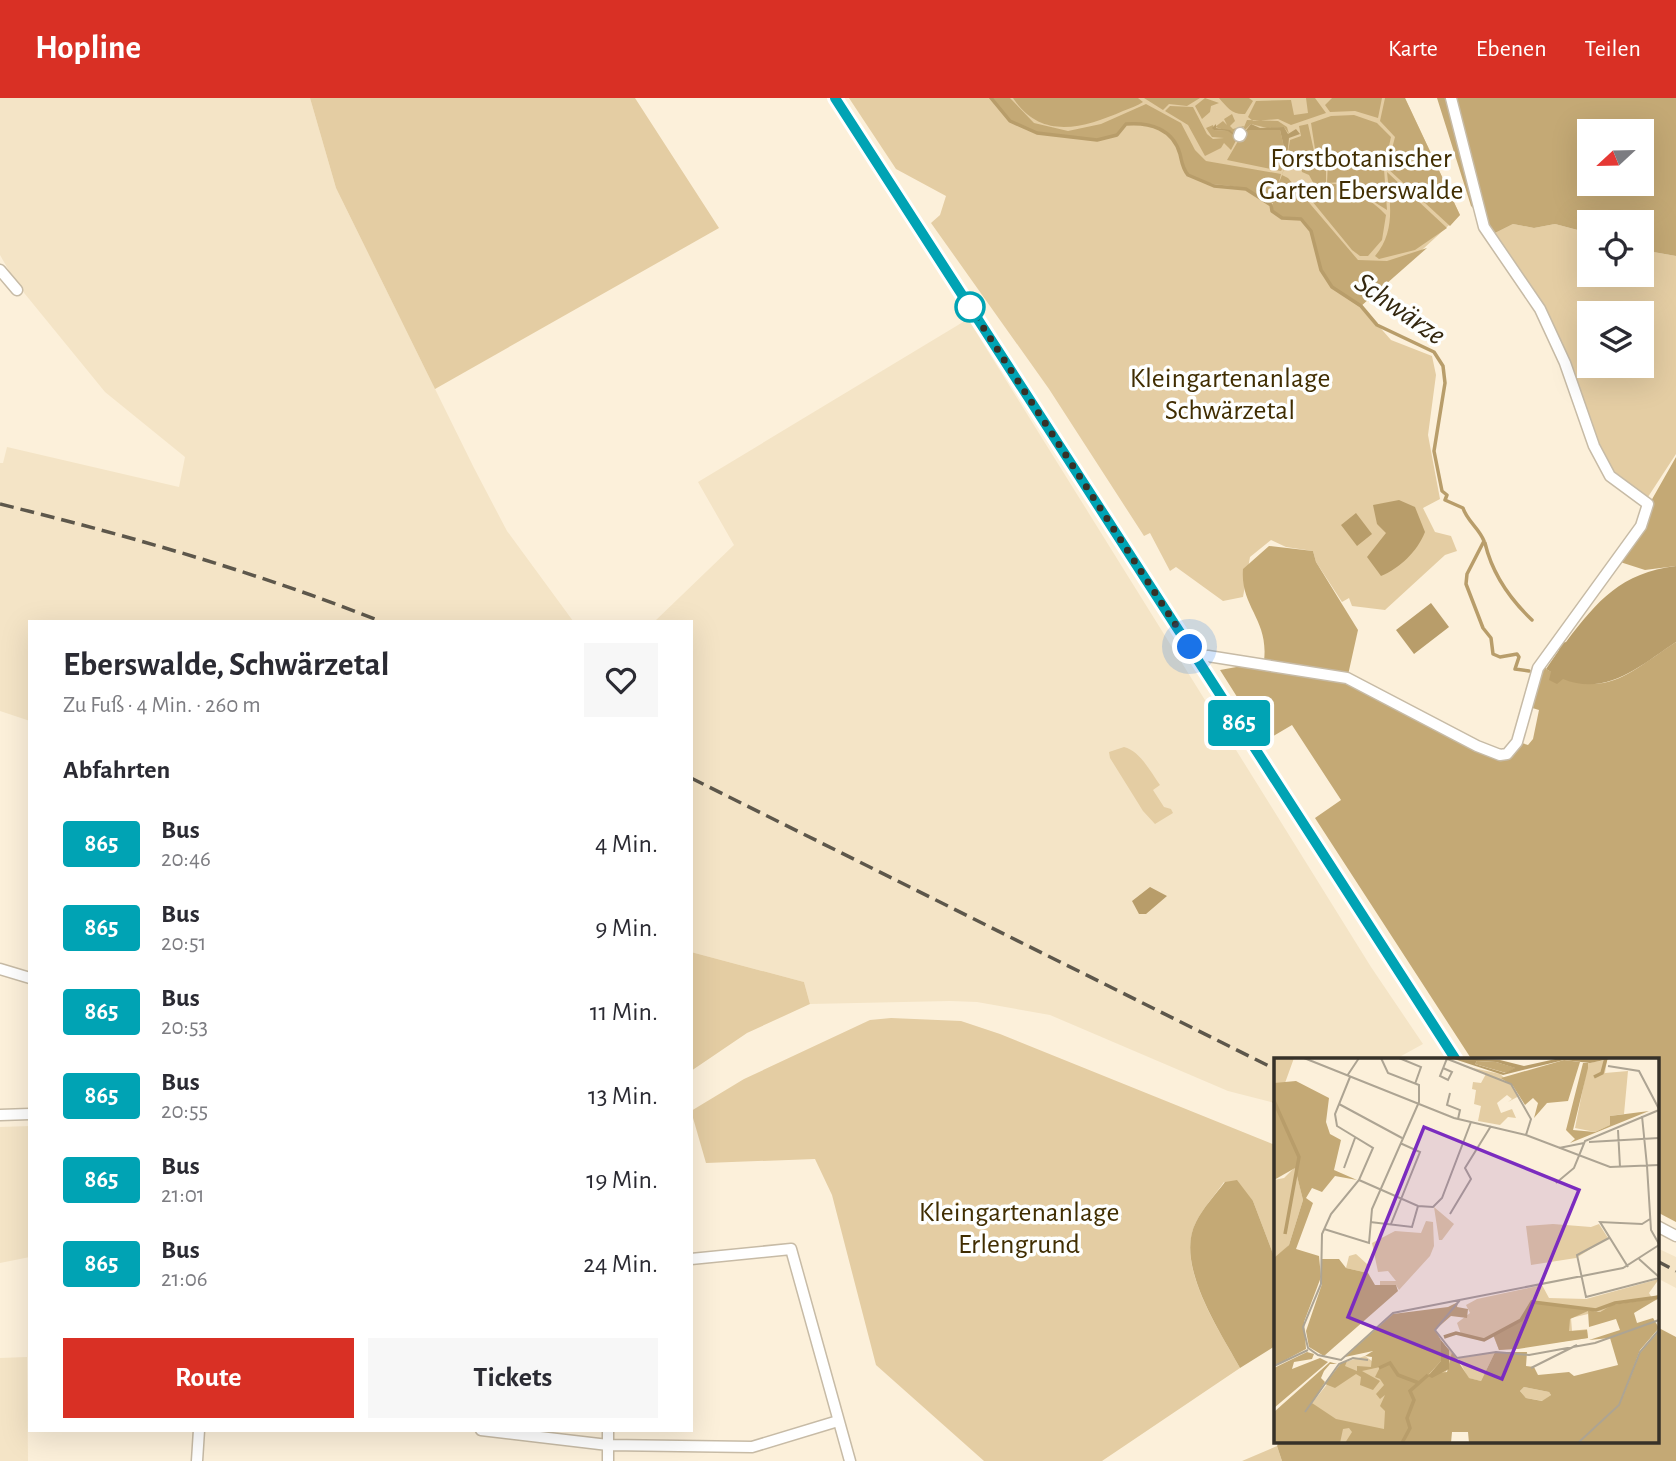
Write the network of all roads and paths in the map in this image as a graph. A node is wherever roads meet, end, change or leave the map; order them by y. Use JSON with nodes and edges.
{"nodes":[{"id":1,"x":835,"y":98,"type":"edge"},
{"id":2,"x":1451,"y":98,"type":"edge"},
{"id":3,"x":0,"y":270,"type":"edge"},
{"id":4,"x":17,"y":290,"type":"dead end"},
{"id":5,"x":1197,"y":658,"type":"junction"},
{"id":6,"x":0,"y":969,"type":"edge"},
{"id":7,"x":28,"y":977,"type":"edge"},
{"id":8,"x":1455,"y":1058,"type":"edge"},
{"id":9,"x":28,"y":1114,"type":"edge"},
{"id":10,"x":0,"y":1115,"type":"edge"},
{"id":11,"x":1658,"y":1227,"type":"edge"},
{"id":12,"x":1676,"y":1236,"type":"edge"},
{"id":13,"x":693,"y":1259,"type":"edge"},
{"id":14,"x":838,"y":1421,"type":"junction"},
{"id":15,"x":199,"y":1432,"type":"edge"},
{"id":16,"x":498,"y":1432,"type":"edge"},
{"id":17,"x":608,"y":1432,"type":"edge"},
{"id":18,"x":608,"y":1445,"type":"junction"},
{"id":19,"x":197,"y":1461,"type":"edge"},
{"id":20,"x":608,"y":1461,"type":"edge"},
{"id":21,"x":850,"y":1461,"type":"edge"}],
"edges":[{"from":1,"to":5,"type":"street"},
{"from":2,"to":5,"type":"street"},
{"from":3,"to":4,"type":"street"},
{"from":5,"to":8,"type":"street"},
{"from":6,"to":7,"type":"street"},
{"from":9,"to":10,"type":"street"},
{"from":11,"to":12,"type":"street"},
{"from":13,"to":14,"type":"street"},
{"from":14,"to":18,"type":"street"},
{"from":14,"to":21,"type":"street"},
{"from":15,"to":19,"type":"street"},
{"from":16,"to":18,"type":"street"},
{"from":17,"to":18,"type":"street"},
{"from":18,"to":20,"type":"street"}]}
